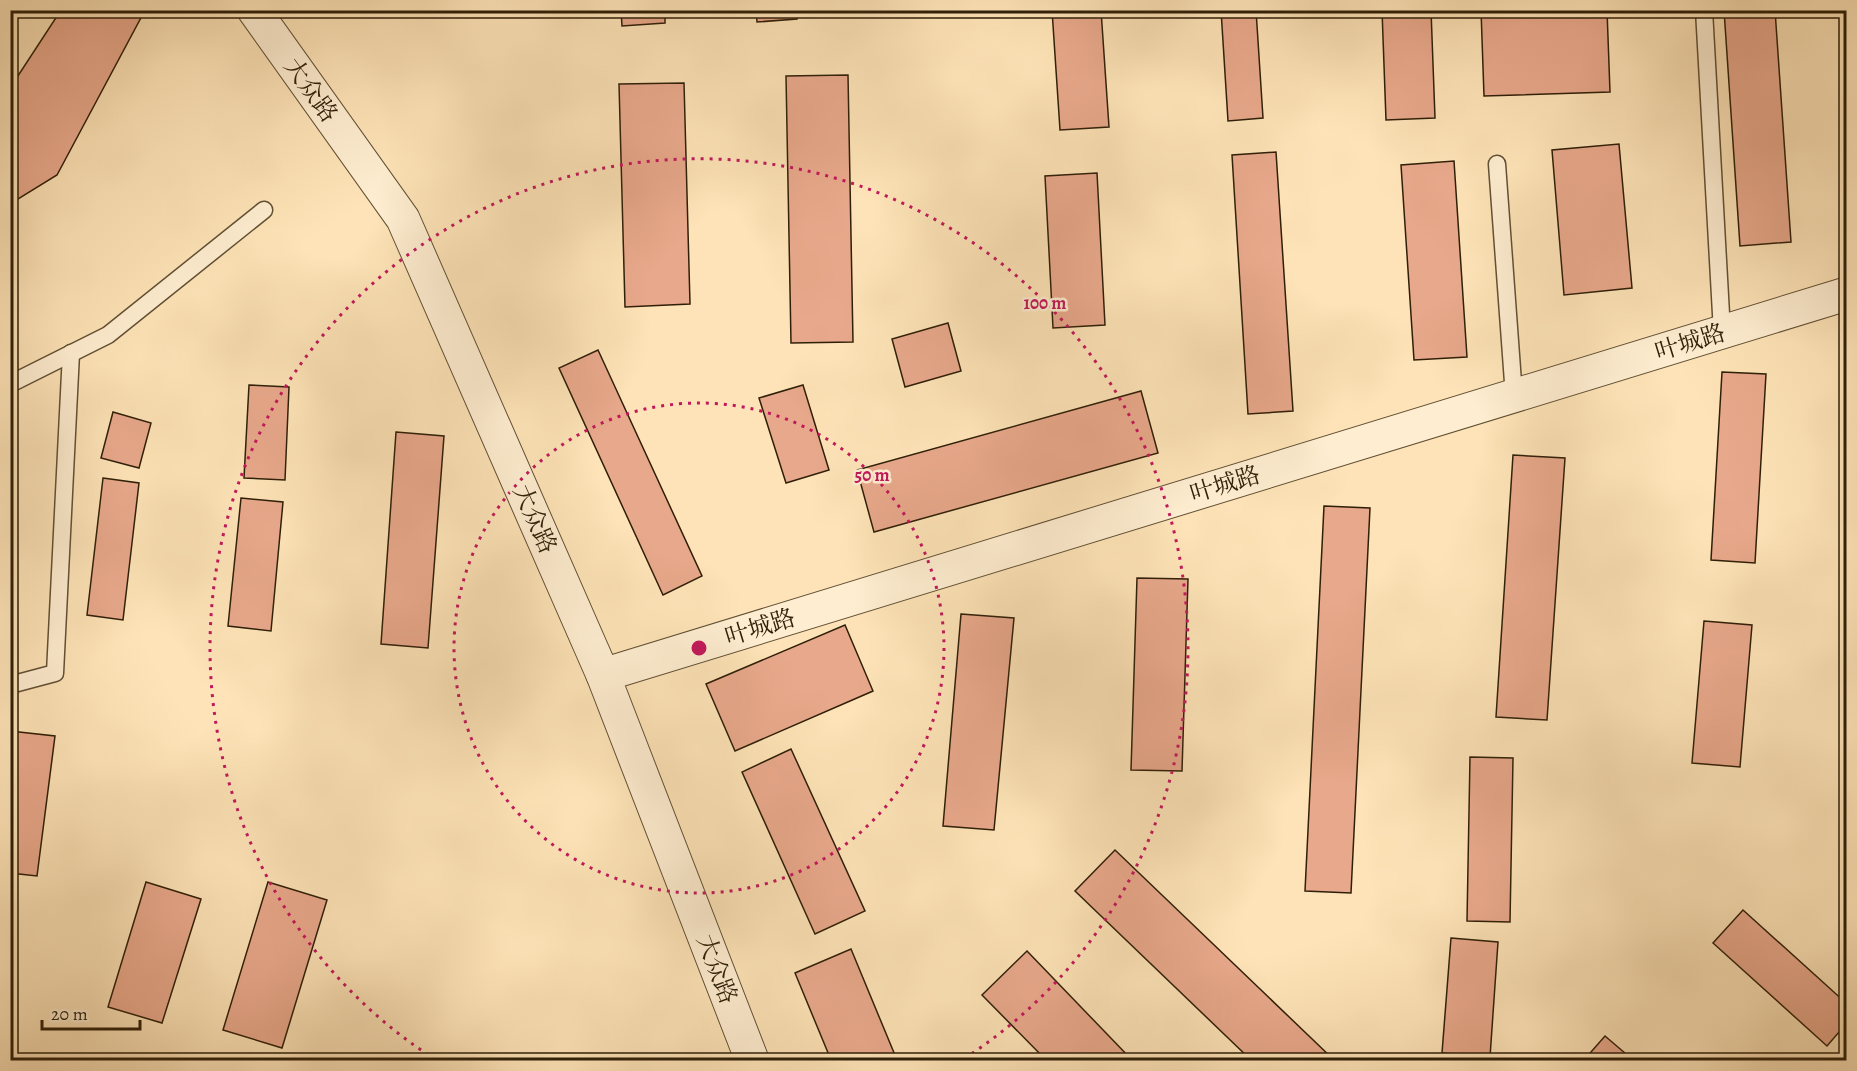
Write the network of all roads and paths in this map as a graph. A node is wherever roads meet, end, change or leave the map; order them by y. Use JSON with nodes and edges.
{"nodes":[{"id":1,"x":254,"y":10,"type":"edge"},
{"id":2,"x":1704,"y":10,"type":"edge"},
{"id":3,"x":1497,"y":165,"type":"dead end"},
{"id":4,"x":264,"y":210,"type":"dead end"},
{"id":5,"x":1846,"y":294,"type":"edge"},
{"id":6,"x":1722,"y":332,"type":"junction"},
{"id":7,"x":71,"y":353,"type":"junction"},
{"id":8,"x":10,"y":384,"type":"edge"},
{"id":9,"x":1514,"y":396,"type":"junction"},
{"id":10,"x":603,"y":675,"type":"junction"},
{"id":11,"x":10,"y":685,"type":"edge"},
{"id":12,"x":752,"y":1060,"type":"edge"}],
"edges":[{"from":1,"to":10,"type":"street","name":"大众路"},
{"from":2,"to":6,"type":"lane"},
{"from":3,"to":9,"type":"lane"},
{"from":4,"to":7,"type":"lane"},
{"from":5,"to":6,"type":"street","name":"叶城路"},
{"from":6,"to":9,"type":"street","name":"叶城路"},
{"from":7,"to":8,"type":"lane"},
{"from":7,"to":11,"type":"lane"},
{"from":9,"to":10,"type":"street","name":"叶城路"},
{"from":10,"to":12,"type":"street","name":"大众路"}]}
